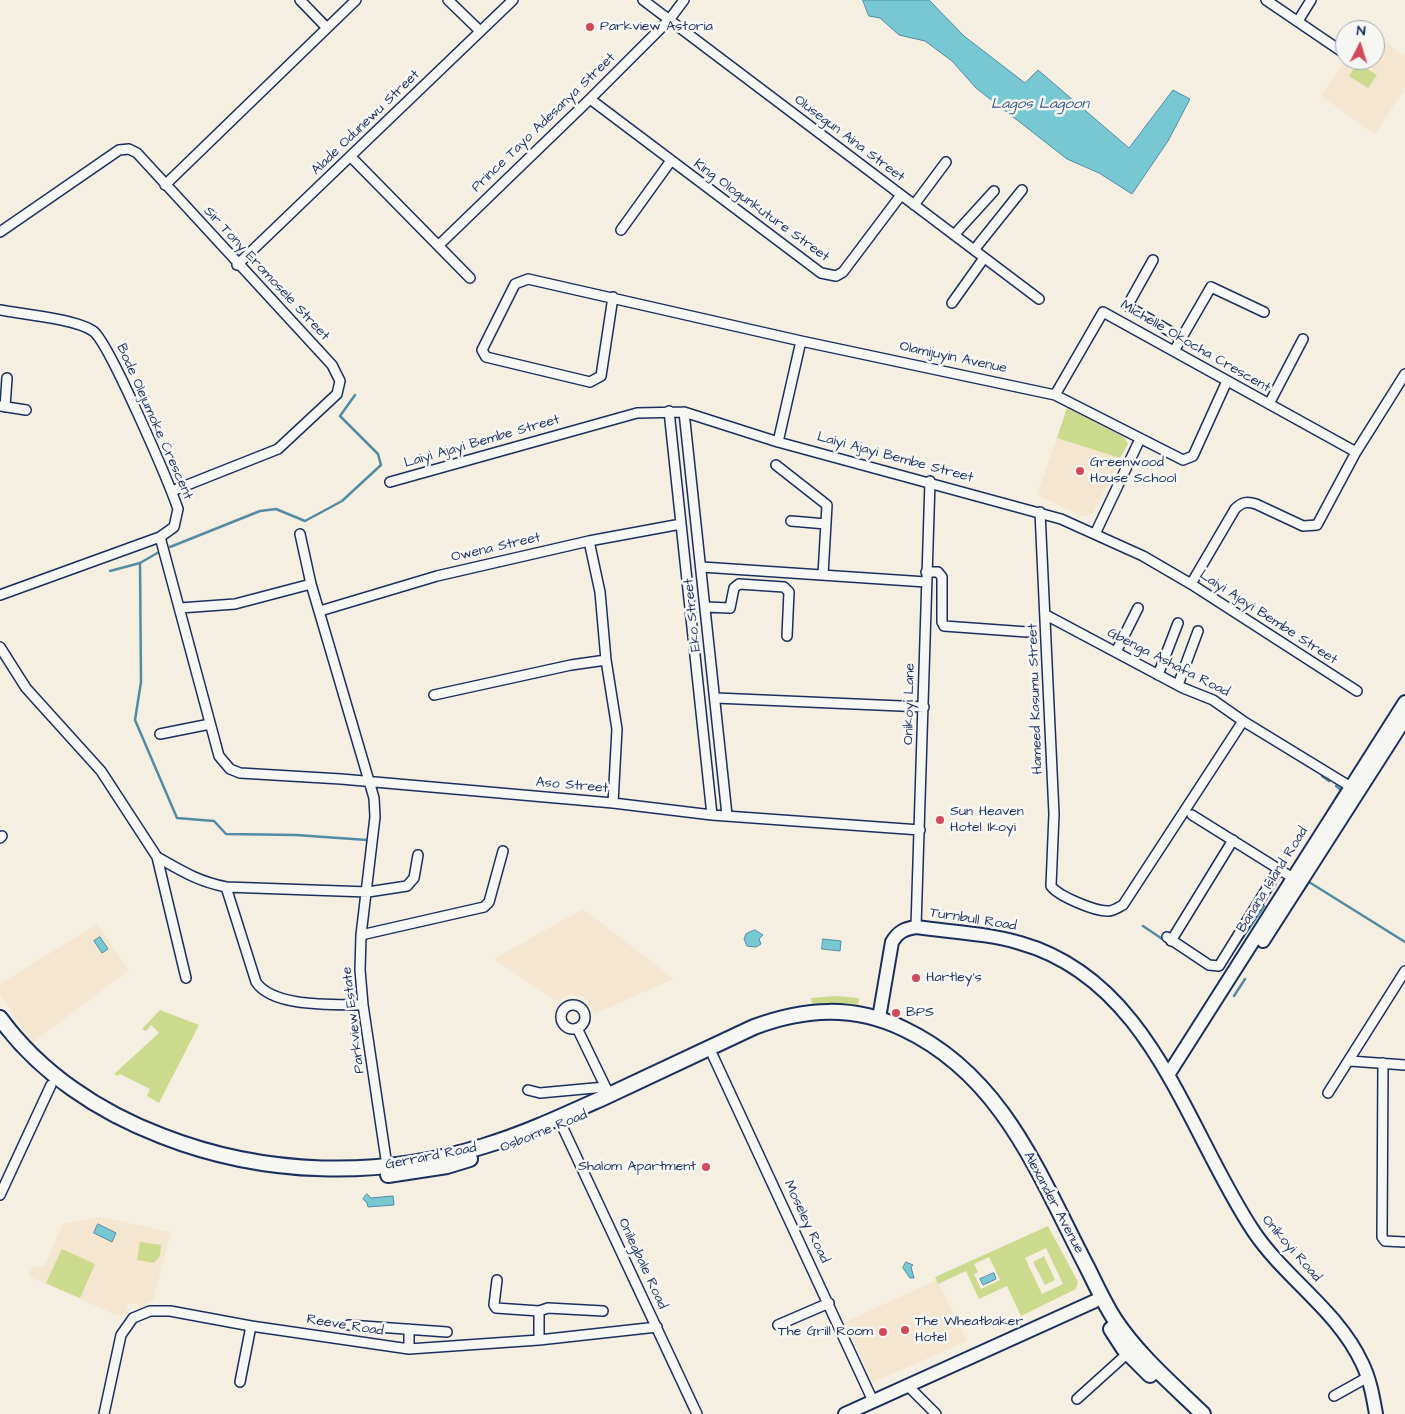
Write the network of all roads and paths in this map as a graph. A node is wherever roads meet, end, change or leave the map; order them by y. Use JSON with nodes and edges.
{"nodes":[{"id":1,"x":300,"y":0,"type":"edge"},
{"id":2,"x":356,"y":0,"type":"edge"},
{"id":3,"x":448,"y":0,"type":"edge"},
{"id":4,"x":513,"y":0,"type":"edge"},
{"id":5,"x":643,"y":0,"type":"edge"},
{"id":6,"x":684,"y":0,"type":"edge"},
{"id":7,"x":1266,"y":0,"type":"edge"},
{"id":8,"x":1311,"y":0,"type":"edge"},
{"id":9,"x":669,"y":20,"type":"junction"},
{"id":10,"x":1298,"y":21,"type":"junction"},
{"id":11,"x":328,"y":28,"type":"junction"},
{"id":12,"x":480,"y":31,"type":"junction"},
{"id":13,"x":1335,"y":47,"type":"edge"},
{"id":14,"x":590,"y":99,"type":"junction"},
{"id":15,"x":351,"y":157,"type":"junction"},
{"id":16,"x":670,"y":162,"type":"junction"},
{"id":17,"x":946,"y":162,"type":"dead end"},
{"id":18,"x":165,"y":185,"type":"junction"},
{"id":19,"x":1022,"y":190,"type":"dead end"},
{"id":20,"x":994,"y":191,"type":"dead end"},
{"id":21,"x":901,"y":195,"type":"junction"},
{"id":22,"x":914,"y":205,"type":"junction"},
{"id":23,"x":620,"y":230,"type":"dead end"},
{"id":24,"x":0,"y":232,"type":"edge"},
{"id":25,"x":954,"y":235,"type":"junction"},
{"id":26,"x":438,"y":245,"type":"junction"},
{"id":27,"x":974,"y":250,"type":"junction"},
{"id":28,"x":984,"y":258,"type":"junction"},
{"id":29,"x":1153,"y":260,"type":"dead end"},
{"id":30,"x":237,"y":265,"type":"junction"},
{"id":31,"x":470,"y":278,"type":"dead end"},
{"id":32,"x":613,"y":298,"type":"junction"},
{"id":33,"x":1039,"y":300,"type":"dead end"},
{"id":34,"x":952,"y":303,"type":"dead end"},
{"id":35,"x":0,"y":310,"type":"edge"},
{"id":36,"x":1264,"y":312,"type":"dead end"},
{"id":37,"x":1181,"y":338,"type":"junction"},
{"id":38,"x":1303,"y":339,"type":"dead end"},
{"id":39,"x":801,"y":341,"type":"junction"},
{"id":40,"x":1174,"y":351,"type":"junction"},
{"id":41,"x":1405,"y":374,"type":"edge"},
{"id":42,"x":7,"y":378,"type":"dead end"},
{"id":43,"x":1226,"y":381,"type":"junction"},
{"id":44,"x":1056,"y":395,"type":"junction"},
{"id":45,"x":1269,"y":404,"type":"junction"},
{"id":46,"x":2,"y":406,"type":"edge"},
{"id":47,"x":26,"y":410,"type":"dead end"},
{"id":48,"x":669,"y":411,"type":"junction"},
{"id":49,"x":684,"y":412,"type":"junction"},
{"id":50,"x":1140,"y":439,"type":"junction"},
{"id":51,"x":778,"y":442,"type":"junction"},
{"id":52,"x":1356,"y":452,"type":"junction"},
{"id":53,"x":776,"y":465,"type":"dead end"},
{"id":54,"x":930,"y":481,"type":"junction"},
{"id":55,"x":390,"y":482,"type":"dead end"},
{"id":56,"x":172,"y":491,"type":"junction"},
{"id":57,"x":1040,"y":512,"type":"junction"},
{"id":58,"x":791,"y":521,"type":"dead end"},
{"id":59,"x":681,"y":524,"type":"junction"},
{"id":60,"x":826,"y":524,"type":"junction"},
{"id":61,"x":300,"y":534,"type":"dead end"},
{"id":62,"x":1095,"y":534,"type":"junction"},
{"id":63,"x":160,"y":537,"type":"junction"},
{"id":64,"x":589,"y":541,"type":"junction"},
{"id":65,"x":702,"y":567,"type":"junction"},
{"id":66,"x":926,"y":572,"type":"junction"},
{"id":67,"x":823,"y":575,"type":"junction"},
{"id":68,"x":926,"y":582,"type":"junction"},
{"id":69,"x":311,"y":584,"type":"junction"},
{"id":70,"x":1191,"y":584,"type":"junction"},
{"id":71,"x":0,"y":595,"type":"edge"},
{"id":72,"x":705,"y":607,"type":"junction"},
{"id":73,"x":180,"y":608,"type":"junction"},
{"id":74,"x":1138,"y":608,"type":"dead end"},
{"id":75,"x":320,"y":611,"type":"junction"},
{"id":76,"x":1046,"y":615,"type":"junction"},
{"id":77,"x":1178,"y":623,"type":"dead end"},
{"id":78,"x":1198,"y":631,"type":"dead end"},
{"id":79,"x":1027,"y":632,"type":"dead end"},
{"id":80,"x":787,"y":636,"type":"dead end"},
{"id":81,"x":0,"y":647,"type":"edge"},
{"id":82,"x":1116,"y":652,"type":"junction"},
{"id":83,"x":606,"y":660,"type":"junction"},
{"id":84,"x":1158,"y":675,"type":"junction"},
{"id":85,"x":1178,"y":685,"type":"junction"},
{"id":86,"x":1357,"y":691,"type":"dead end"},
{"id":87,"x":434,"y":695,"type":"dead end"},
{"id":88,"x":716,"y":698,"type":"junction"},
{"id":89,"x":1405,"y":702,"type":"edge"},
{"id":90,"x":924,"y":707,"type":"junction"},
{"id":91,"x":1403,"y":719,"type":"edge"},
{"id":92,"x":1243,"y":721,"type":"junction"},
{"id":93,"x":210,"y":724,"type":"junction"},
{"id":94,"x":160,"y":734,"type":"dead end"},
{"id":95,"x":370,"y":782,"type":"junction"},
{"id":96,"x":1351,"y":787,"type":"junction"},
{"id":97,"x":613,"y":803,"type":"junction"},
{"id":98,"x":712,"y":814,"type":"junction"},
{"id":99,"x":727,"y":815,"type":"junction"},
{"id":100,"x":1192,"y":815,"type":"dead end"},
{"id":101,"x":920,"y":830,"type":"junction"},
{"id":102,"x":1233,"y":840,"type":"junction"},
{"id":103,"x":503,"y":851,"type":"dead end"},
{"id":104,"x":418,"y":855,"type":"dead end"},
{"id":105,"x":156,"y":857,"type":"junction"},
{"id":106,"x":1279,"y":869,"type":"junction"},
{"id":107,"x":1292,"y":878,"type":"junction"},
{"id":108,"x":226,"y":888,"type":"junction"},
{"id":109,"x":368,"y":892,"type":"junction"},
{"id":110,"x":916,"y":926,"type":"junction"},
{"id":111,"x":361,"y":935,"type":"junction"},
{"id":112,"x":1405,"y":970,"type":"edge"},
{"id":113,"x":186,"y":978,"type":"dead end"},
{"id":114,"x":363,"y":1005,"type":"junction"},
{"id":115,"x":0,"y":1018,"type":"edge"},
{"id":116,"x":876,"y":1022,"type":"junction"},
{"id":117,"x":577,"y":1028,"type":"dead end"},
{"id":118,"x":0,"y":1032,"type":"edge"},
{"id":119,"x":713,"y":1056,"type":"junction"},
{"id":120,"x":1350,"y":1061,"type":"junction"},
{"id":121,"x":1383,"y":1063,"type":"junction"},
{"id":122,"x":1405,"y":1065,"type":"edge"},
{"id":123,"x":1170,"y":1078,"type":"junction"},
{"id":124,"x":52,"y":1084,"type":"junction"},
{"id":125,"x":528,"y":1090,"type":"dead end"},
{"id":126,"x":607,"y":1091,"type":"junction"},
{"id":127,"x":1328,"y":1093,"type":"dead end"},
{"id":128,"x":562,"y":1126,"type":"junction"},
{"id":129,"x":387,"y":1166,"type":"junction"},
{"id":130,"x":0,"y":1195,"type":"edge"},
{"id":131,"x":1405,"y":1242,"type":"edge"},
{"id":132,"x":497,"y":1280,"type":"dead end"},
{"id":133,"x":1095,"y":1301,"type":"junction"},
{"id":134,"x":829,"y":1302,"type":"junction"},
{"id":135,"x":603,"y":1311,"type":"dead end"},
{"id":136,"x":540,"y":1312,"type":"junction"},
{"id":137,"x":349,"y":1325,"type":"dead end"},
{"id":138,"x":778,"y":1325,"type":"dead end"},
{"id":139,"x":251,"y":1326,"type":"junction"},
{"id":140,"x":657,"y":1327,"type":"junction"},
{"id":141,"x":409,"y":1329,"type":"junction"},
{"id":142,"x":447,"y":1332,"type":"dead end"},
{"id":143,"x":539,"y":1340,"type":"junction"},
{"id":144,"x":409,"y":1349,"type":"junction"},
{"id":145,"x":1128,"y":1353,"type":"junction"},
{"id":146,"x":1368,"y":1377,"type":"junction"},
{"id":147,"x":240,"y":1382,"type":"dead end"},
{"id":148,"x":908,"y":1386,"type":"junction"},
{"id":149,"x":1334,"y":1396,"type":"dead end"},
{"id":150,"x":1077,"y":1399,"type":"dead end"},
{"id":151,"x":873,"y":1401,"type":"junction"},
{"id":152,"x":104,"y":1414,"type":"edge"},
{"id":153,"x":697,"y":1414,"type":"edge"},
{"id":154,"x":845,"y":1414,"type":"edge"},
{"id":155,"x":936,"y":1414,"type":"edge"},
{"id":156,"x":1191,"y":1414,"type":"edge"},
{"id":157,"x":1203,"y":1414,"type":"edge"},
{"id":158,"x":1376,"y":1414,"type":"edge"}],
"edges":[{"from":1,"to":11,"type":"street"},
{"from":2,"to":11,"type":"street"},
{"from":3,"to":12,"type":"street"},
{"from":4,"to":12,"type":"street","name":"Alade Odunewu Street"},
{"from":5,"to":9,"type":"street","name":"Olusegun Aina Street"},
{"from":6,"to":9,"type":"street","name":"Prince Tayo Adesanya Street"},
{"from":7,"to":10,"type":"street"},
{"from":8,"to":10,"type":"street"},
{"from":9,"to":14,"type":"street","name":"Prince Tayo Adesanya Street"},
{"from":9,"to":21,"type":"street","name":"Olusegun Aina Street"},
{"from":10,"to":13,"type":"street"},
{"from":11,"to":18,"type":"street"},
{"from":12,"to":15,"type":"street","name":"Alade Odunewu Street"},
{"from":14,"to":16,"type":"street","name":"King Ologunkuture Street"},
{"from":14,"to":26,"type":"street","name":"Prince Tayo Adesanya Street"},
{"from":15,"to":26,"type":"street"},
{"from":15,"to":30,"type":"street","name":"Alade Odunewu Street"},
{"from":16,"to":21,"type":"street","name":"King Ologunkuture Street"},
{"from":16,"to":23,"type":"street"},
{"from":17,"to":22,"type":"street"},
{"from":18,"to":24,"type":"street","name":"Sir Tony Eromosele Street"},
{"from":18,"to":30,"type":"street","name":"Sir Tony Eromosele Street"},
{"from":19,"to":27,"type":"street"},
{"from":20,"to":25,"type":"street"},
{"from":21,"to":22,"type":"street","name":"Olusegun Aina Street"},
{"from":22,"to":25,"type":"street","name":"Olusegun Aina Street"},
{"from":25,"to":27,"type":"street","name":"Olusegun Aina Street"},
{"from":26,"to":31,"type":"street"},
{"from":27,"to":28,"type":"street","name":"Olusegun Aina Street"},
{"from":28,"to":33,"type":"street","name":"Olusegun Aina Street"},
{"from":28,"to":34,"type":"street"},
{"from":29,"to":37,"type":"street"},
{"from":30,"to":56,"type":"street","name":"Sir Tony Eromosele Street"},
{"from":32,"to":32,"type":"street","name":"Olamijuyin Avenue"},
{"from":32,"to":39,"type":"street","name":"Olamijuyin Avenue"},
{"from":35,"to":56,"type":"street","name":"Bode Olejumoke Crescent"},
{"from":36,"to":37,"type":"street"},
{"from":37,"to":40,"type":"street"},
{"from":38,"to":45,"type":"street"},
{"from":39,"to":44,"type":"street","name":"Olamijuyin Avenue"},
{"from":39,"to":51,"type":"street"},
{"from":40,"to":43,"type":"street","name":"Michelle Okocha Crescent"},
{"from":40,"to":44,"type":"street","name":"Michelle Okocha Crescent"},
{"from":41,"to":52,"type":"street"},
{"from":42,"to":46,"type":"street"},
{"from":43,"to":45,"type":"street","name":"Michelle Okocha Crescent"},
{"from":43,"to":50,"type":"street","name":"Olamijuyin Avenue"},
{"from":44,"to":50,"type":"street","name":"Olamijuyin Avenue"},
{"from":45,"to":52,"type":"street","name":"Michelle Okocha Crescent"},
{"from":46,"to":47,"type":"street"},
{"from":48,"to":49,"type":"street","name":"Laiyi Ajayi Bembe Street"},
{"from":48,"to":55,"type":"street","name":"Laiyi Ajayi Bembe Street"},
{"from":48,"to":59,"type":"street","name":"Eko Street"},
{"from":49,"to":51,"type":"street","name":"Laiyi Ajayi Bembe Street"},
{"from":49,"to":65,"type":"street","name":"Eko Street"},
{"from":50,"to":62,"type":"street"},
{"from":51,"to":54,"type":"street","name":"Laiyi Ajayi Bembe Street"},
{"from":52,"to":70,"type":"street"},
{"from":53,"to":60,"type":"street"},
{"from":54,"to":57,"type":"street","name":"Laiyi Ajayi Bembe Street"},
{"from":54,"to":66,"type":"street","name":"Onikoyi Lane"},
{"from":56,"to":63,"type":"street","name":"Bode Olejumoke Crescent"},
{"from":57,"to":62,"type":"street","name":"Laiyi Ajayi Bembe Street"},
{"from":57,"to":76,"type":"street","name":"Hameed Kasumu Street"},
{"from":58,"to":60,"type":"street"},
{"from":59,"to":64,"type":"street","name":"Owena Street"},
{"from":59,"to":98,"type":"street","name":"Eko Street"},
{"from":60,"to":67,"type":"street"},
{"from":61,"to":69,"type":"street","name":"Parkview Estate"},
{"from":62,"to":70,"type":"street","name":"Laiyi Ajayi Bembe Street"},
{"from":63,"to":71,"type":"street","name":"Bode Olejumoke Crescent"},
{"from":63,"to":73,"type":"street"},
{"from":64,"to":75,"type":"street","name":"Owena Street"},
{"from":64,"to":83,"type":"street"},
{"from":65,"to":67,"type":"street"},
{"from":65,"to":72,"type":"street","name":"Eko Street"},
{"from":66,"to":68,"type":"street","name":"Onikoyi Lane"},
{"from":66,"to":79,"type":"street"},
{"from":67,"to":68,"type":"street"},
{"from":68,"to":90,"type":"street","name":"Onikoyi Lane"},
{"from":69,"to":73,"type":"street"},
{"from":69,"to":75,"type":"street","name":"Parkview Estate"},
{"from":70,"to":86,"type":"street","name":"Laiyi Ajayi Bembe Street"},
{"from":72,"to":80,"type":"street"},
{"from":72,"to":88,"type":"street","name":"Eko Street"},
{"from":73,"to":93,"type":"street"},
{"from":74,"to":82,"type":"street"},
{"from":75,"to":95,"type":"street","name":"Parkview Estate"},
{"from":76,"to":82,"type":"street","name":"Gbenga Ashafa Road"},
{"from":76,"to":92,"type":"street","name":"Hameed Kasumu Street"},
{"from":77,"to":84,"type":"street"},
{"from":78,"to":85,"type":"street"},
{"from":81,"to":105,"type":"street"},
{"from":82,"to":84,"type":"street","name":"Gbenga Ashafa Road"},
{"from":83,"to":87,"type":"street"},
{"from":83,"to":97,"type":"street"},
{"from":84,"to":85,"type":"street","name":"Gbenga Ashafa Road"},
{"from":85,"to":92,"type":"street","name":"Gbenga Ashafa Road"},
{"from":88,"to":90,"type":"street"},
{"from":88,"to":99,"type":"street","name":"Eko Street"},
{"from":89,"to":91,"type":"street","name":"Banana Island Road"},
{"from":90,"to":101,"type":"street","name":"Onikoyi Lane"},
{"from":91,"to":96,"type":"street","name":"Banana Island Road"},
{"from":91,"to":123,"type":"street","name":"Banana Island Road"},
{"from":92,"to":96,"type":"street","name":"Gbenga Ashafa Road"},
{"from":93,"to":94,"type":"street"},
{"from":93,"to":95,"type":"street","name":"Aso Street"},
{"from":95,"to":97,"type":"street","name":"Aso Street"},
{"from":95,"to":109,"type":"street","name":"Parkview Estate"},
{"from":96,"to":107,"type":"street","name":"Banana Island Road"},
{"from":97,"to":98,"type":"street","name":"Aso Street"},
{"from":98,"to":99,"type":"street","name":"Aso Street"},
{"from":99,"to":101,"type":"street","name":"Aso Street"},
{"from":100,"to":102,"type":"street"},
{"from":101,"to":110,"type":"street","name":"Onikoyi Lane"},
{"from":102,"to":106,"type":"street"},
{"from":102,"to":106,"type":"street"},
{"from":103,"to":111,"type":"street"},
{"from":104,"to":109,"type":"street"},
{"from":105,"to":108,"type":"street"},
{"from":105,"to":113,"type":"street"},
{"from":106,"to":107,"type":"street"},
{"from":107,"to":123,"type":"street","name":"Banana Island Road"},
{"from":108,"to":109,"type":"street"},
{"from":108,"to":114,"type":"street"},
{"from":109,"to":111,"type":"street","name":"Parkview Estate"},
{"from":110,"to":116,"type":"street","name":"Turnbull Road"},
{"from":110,"to":123,"type":"street","name":"Turnbull Road"},
{"from":111,"to":114,"type":"street","name":"Parkview Estate"},
{"from":112,"to":120,"type":"street"},
{"from":114,"to":129,"type":"street","name":"Parkview Estate"},
{"from":115,"to":129,"type":"main road","name":"Gerrard Road"},
{"from":116,"to":119,"type":"main road","name":"Osborne Road"},
{"from":116,"to":126,"type":"main road","name":"Gerrard Road"},
{"from":116,"to":133,"type":"main road","name":"Alexander Avenue"},
{"from":116,"to":157,"type":"main road","name":"Alexander Avenue"},
{"from":117,"to":126,"type":"street"},
{"from":118,"to":124,"type":"main road","name":"Osborne Road"},
{"from":119,"to":128,"type":"main road","name":"Osborne Road"},
{"from":119,"to":134,"type":"street","name":"Moseley Road"},
{"from":120,"to":121,"type":"street"},
{"from":120,"to":127,"type":"street"},
{"from":121,"to":122,"type":"street"},
{"from":121,"to":131,"type":"street"},
{"from":123,"to":146,"type":"street","name":"Onikoyi Road"},
{"from":124,"to":128,"type":"main road","name":"Osborne Road"},
{"from":124,"to":130,"type":"street"},
{"from":125,"to":126,"type":"street"},
{"from":126,"to":129,"type":"main road","name":"Gerrard Road"},
{"from":128,"to":140,"type":"street","name":"Onilegbale Road"},
{"from":132,"to":136,"type":"street"},
{"from":133,"to":145,"type":"main road","name":"Alexander Avenue"},
{"from":133,"to":148,"type":"street"},
{"from":134,"to":138,"type":"street"},
{"from":134,"to":151,"type":"street","name":"Moseley Road"},
{"from":135,"to":136,"type":"street"},
{"from":136,"to":143,"type":"street"},
{"from":137,"to":141,"type":"street"},
{"from":139,"to":144,"type":"street","name":"Reeve Road"},
{"from":139,"to":147,"type":"street"},
{"from":139,"to":152,"type":"street","name":"Reeve Road"},
{"from":140,"to":143,"type":"street","name":"Reeve Road"},
{"from":140,"to":153,"type":"street","name":"Onilegbale Road"},
{"from":141,"to":142,"type":"street"},
{"from":141,"to":144,"type":"street"},
{"from":143,"to":144,"type":"street","name":"Reeve Road"},
{"from":145,"to":150,"type":"street"},
{"from":145,"to":156,"type":"main road","name":"Alexander Avenue"},
{"from":146,"to":149,"type":"street"},
{"from":146,"to":158,"type":"street","name":"Onikoyi Road"},
{"from":148,"to":151,"type":"street"},
{"from":148,"to":155,"type":"street"},
{"from":151,"to":154,"type":"street"}]}
